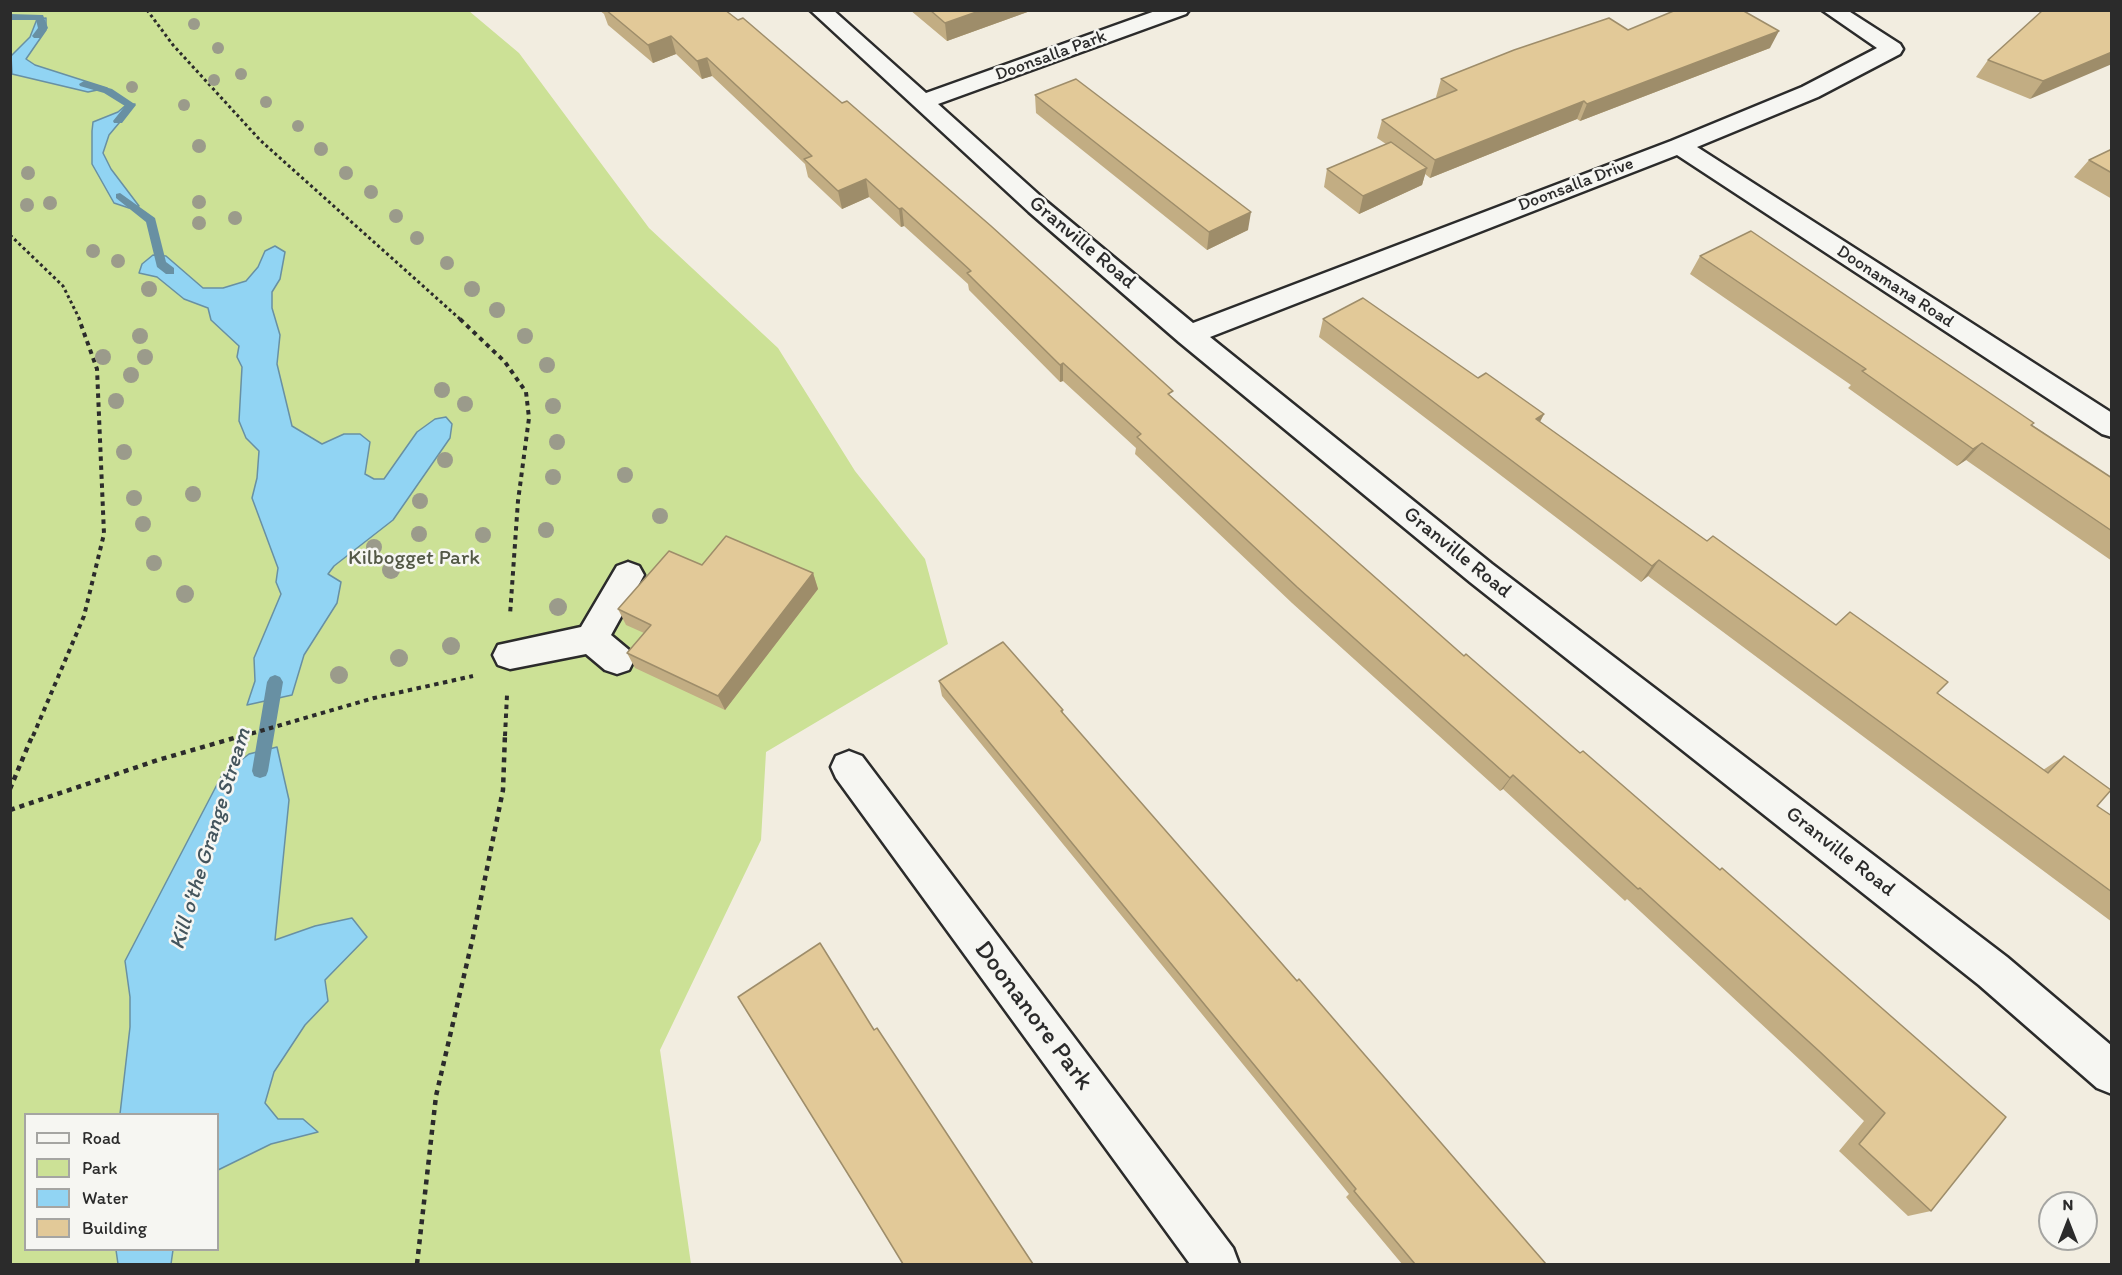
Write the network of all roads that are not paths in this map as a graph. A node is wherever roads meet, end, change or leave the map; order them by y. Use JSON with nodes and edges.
{"nodes":[{"id":1,"x":820,"y":10,"type":"edge"},
{"id":2,"x":1179,"y":10,"type":"edge"},
{"id":3,"x":1832,"y":10,"type":"edge"},
{"id":4,"x":923,"y":102,"type":"junction"},
{"id":5,"x":1678,"y":146,"type":"junction"},
{"id":6,"x":1190,"y":335,"type":"junction"},
{"id":7,"x":2112,"y":427,"type":"edge"},
{"id":8,"x":627,"y":575,"type":"dead end"},
{"id":9,"x":509,"y":662,"type":"road end"},
{"id":10,"x":849,"y":767,"type":"dead end"},
{"id":11,"x":2112,"y":1073,"type":"edge"},
{"id":12,"x":1218,"y":1264,"type":"edge"}],
"edges":[{"from":1,"to":4,"type":"street","name":"Granville Road"},
{"from":2,"to":4,"type":"street","name":"Doonsalla Park"},
{"from":3,"to":5,"type":"street","name":"Doonsalla Drive"},
{"from":4,"to":6,"type":"street","name":"Granville Road"},
{"from":5,"to":6,"type":"street","name":"Doonsalla Drive"},
{"from":5,"to":7,"type":"street","name":"Doonamana Road"},
{"from":6,"to":11,"type":"street","name":"Granville Road"},
{"from":8,"to":9,"type":"street"},
{"from":10,"to":12,"type":"street","name":"Doonanore Park"}]}
